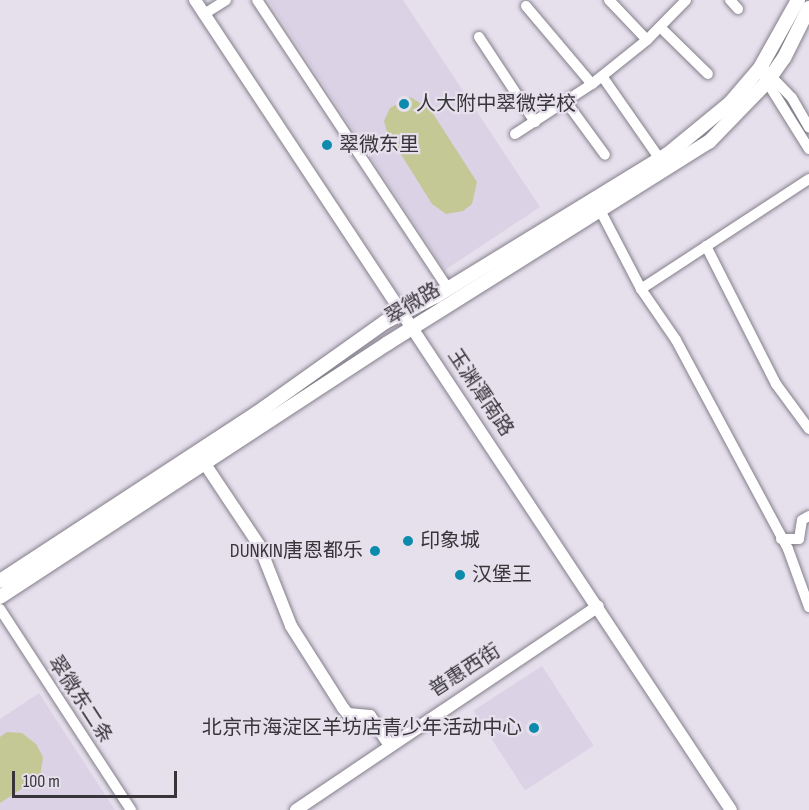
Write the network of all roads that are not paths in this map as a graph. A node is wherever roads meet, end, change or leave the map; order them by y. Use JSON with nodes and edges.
{"nodes":[{"id":1,"x":195,"y":0,"type":"edge"},
{"id":2,"x":226,"y":0,"type":"edge"},
{"id":3,"x":257,"y":0,"type":"edge"},
{"id":4,"x":609,"y":0,"type":"edge"},
{"id":5,"x":686,"y":0,"type":"edge"},
{"id":6,"x":730,"y":0,"type":"edge"},
{"id":7,"x":798,"y":0,"type":"edge"},
{"id":8,"x":526,"y":6,"type":"dead end"},
{"id":9,"x":738,"y":9,"type":"dead end"},
{"id":10,"x":809,"y":9,"type":"edge"},
{"id":11,"x":204,"y":14,"type":"junction"},
{"id":12,"x":660,"y":27,"type":"junction"},
{"id":13,"x":479,"y":37,"type":"dead end"},
{"id":14,"x":647,"y":40,"type":"junction"},
{"id":15,"x":708,"y":74,"type":"dead end"},
{"id":16,"x":766,"y":75,"type":"junction"},
{"id":17,"x":602,"y":76,"type":"junction"},
{"id":18,"x":592,"y":84,"type":"junction"},
{"id":19,"x":567,"y":104,"type":"junction"},
{"id":20,"x":535,"y":122,"type":"junction"},
{"id":21,"x":809,"y":127,"type":"edge"},
{"id":22,"x":515,"y":134,"type":"dead end"},
{"id":23,"x":809,"y":149,"type":"edge"},
{"id":24,"x":605,"y":155,"type":"dead end"},
{"id":25,"x":660,"y":159,"type":"junction"},
{"id":26,"x":809,"y":179,"type":"edge"},
{"id":27,"x":601,"y":212,"type":"junction"},
{"id":28,"x":706,"y":246,"type":"junction"},
{"id":29,"x":448,"y":289,"type":"junction"},
{"id":30,"x":641,"y":289,"type":"junction"},
{"id":31,"x":405,"y":313,"type":"junction"},
{"id":32,"x":413,"y":327,"type":"junction"},
{"id":33,"x":809,"y":429,"type":"edge"},
{"id":34,"x":205,"y":464,"type":"junction"},
{"id":35,"x":809,"y":516,"type":"edge"},
{"id":36,"x":781,"y":539,"type":"junction"},
{"id":37,"x":0,"y":581,"type":"edge"},
{"id":38,"x":0,"y":597,"type":"edge"},
{"id":39,"x":598,"y":606,"type":"junction"},
{"id":40,"x":809,"y":608,"type":"edge"},
{"id":41,"x":0,"y":609,"type":"edge"},
{"id":42,"x":389,"y":744,"type":"junction"},
{"id":43,"x":131,"y":810,"type":"edge"},
{"id":44,"x":296,"y":810,"type":"edge"},
{"id":45,"x":731,"y":810,"type":"edge"}],
"edges":[{"from":1,"to":11,"type":"street","name":"玉渊潭南路"},
{"from":2,"to":11,"type":"street"},
{"from":3,"to":29,"type":"street"},
{"from":4,"to":14,"type":"street"},
{"from":5,"to":12,"type":"street"},
{"from":6,"to":9,"type":"street"},
{"from":7,"to":16,"type":"main road","name":"翠微路"},
{"from":8,"to":18,"type":"street"},
{"from":10,"to":16,"type":"main road","name":"翠微路"},
{"from":11,"to":31,"type":"street","name":"玉渊潭南路"},
{"from":12,"to":14,"type":"street"},
{"from":12,"to":15,"type":"street"},
{"from":13,"to":20,"type":"street"},
{"from":14,"to":17,"type":"street"},
{"from":16,"to":21,"type":"street"},
{"from":16,"to":23,"type":"street"},
{"from":16,"to":25,"type":"main road","name":"翠微路"},
{"from":16,"to":27,"type":"main road","name":"翠微路"},
{"from":17,"to":18,"type":"street"},
{"from":17,"to":25,"type":"street"},
{"from":18,"to":19,"type":"street"},
{"from":19,"to":20,"type":"street"},
{"from":19,"to":24,"type":"street"},
{"from":20,"to":22,"type":"street"},
{"from":25,"to":29,"type":"main road","name":"翠微路"},
{"from":26,"to":28,"type":"street"},
{"from":27,"to":30,"type":"street"},
{"from":27,"to":32,"type":"main road","name":"翠微路"},
{"from":28,"to":30,"type":"street"},
{"from":28,"to":33,"type":"street"},
{"from":29,"to":31,"type":"main road","name":"翠微路"},
{"from":30,"to":36,"type":"street"},
{"from":31,"to":32,"type":"street","name":"玉渊潭南路"},
{"from":31,"to":37,"type":"main road","name":"翠微路"},
{"from":32,"to":34,"type":"main road","name":"翠微路"},
{"from":32,"to":39,"type":"street","name":"玉渊潭南路"},
{"from":34,"to":38,"type":"main road","name":"翠微路"},
{"from":34,"to":42,"type":"street"},
{"from":35,"to":36,"type":"street"},
{"from":36,"to":40,"type":"street"},
{"from":39,"to":42,"type":"street","name":"普惠西街"},
{"from":39,"to":45,"type":"street","name":"玉渊潭南路"},
{"from":41,"to":43,"type":"street","name":"翠微东二条"},
{"from":42,"to":44,"type":"street","name":"普惠西街"}]}
